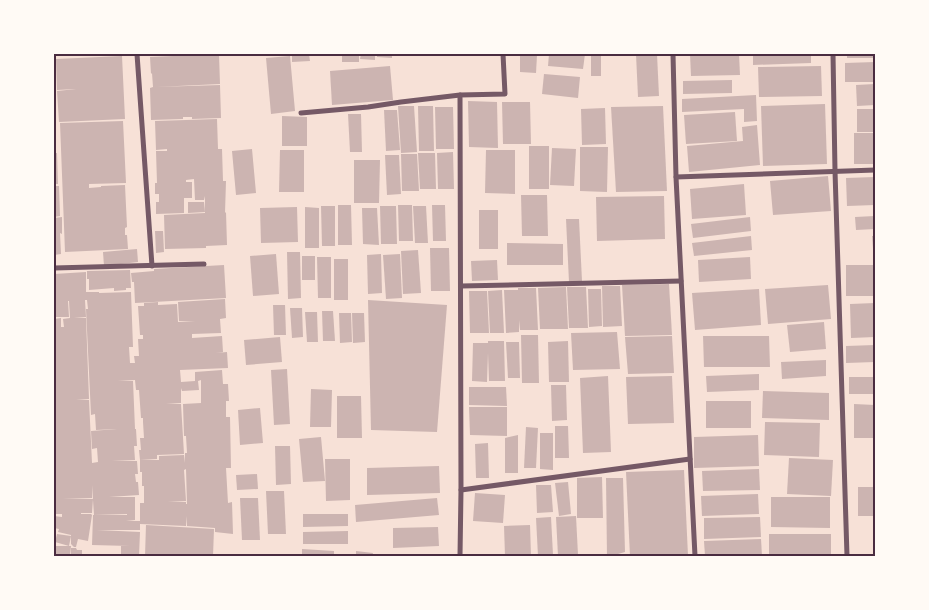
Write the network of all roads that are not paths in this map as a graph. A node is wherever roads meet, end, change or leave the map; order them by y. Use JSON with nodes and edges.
{"nodes":[{"id":1,"x":137,"y":54,"type":"edge"},
{"id":2,"x":503,"y":54,"type":"edge"},
{"id":3,"x":673,"y":54,"type":"edge"},
{"id":4,"x":832,"y":54,"type":"edge"},
{"id":5,"x":460,"y":95,"type":"junction"},
{"id":6,"x":301,"y":113,"type":"dead end"},
{"id":7,"x":875,"y":170,"type":"edge"},
{"id":8,"x":835,"y":171,"type":"junction"},
{"id":9,"x":676,"y":177,"type":"junction"},
{"id":10,"x":204,"y":264,"type":"dead end"},
{"id":11,"x":152,"y":266,"type":"junction"},
{"id":12,"x":54,"y":268,"type":"edge"},
{"id":13,"x":681,"y":281,"type":"junction"},
{"id":14,"x":461,"y":286,"type":"junction"},
{"id":15,"x":690,"y":459,"type":"junction"},
{"id":16,"x":461,"y":490,"type":"junction"},
{"id":17,"x":460,"y":556,"type":"edge"},
{"id":18,"x":695,"y":556,"type":"edge"},
{"id":19,"x":847,"y":556,"type":"edge"}],
"edges":[{"from":1,"to":11,"type":"street"},
{"from":2,"to":5,"type":"street"},
{"from":3,"to":9,"type":"street"},
{"from":4,"to":8,"type":"street"},
{"from":5,"to":6,"type":"street"},
{"from":5,"to":14,"type":"street"},
{"from":7,"to":8,"type":"street"},
{"from":8,"to":9,"type":"street"},
{"from":8,"to":19,"type":"street"},
{"from":9,"to":13,"type":"street"},
{"from":10,"to":11,"type":"street"},
{"from":11,"to":12,"type":"street"},
{"from":13,"to":14,"type":"street"},
{"from":13,"to":15,"type":"street"},
{"from":14,"to":16,"type":"street"},
{"from":15,"to":16,"type":"street"},
{"from":15,"to":18,"type":"street"},
{"from":16,"to":17,"type":"street"}]}
